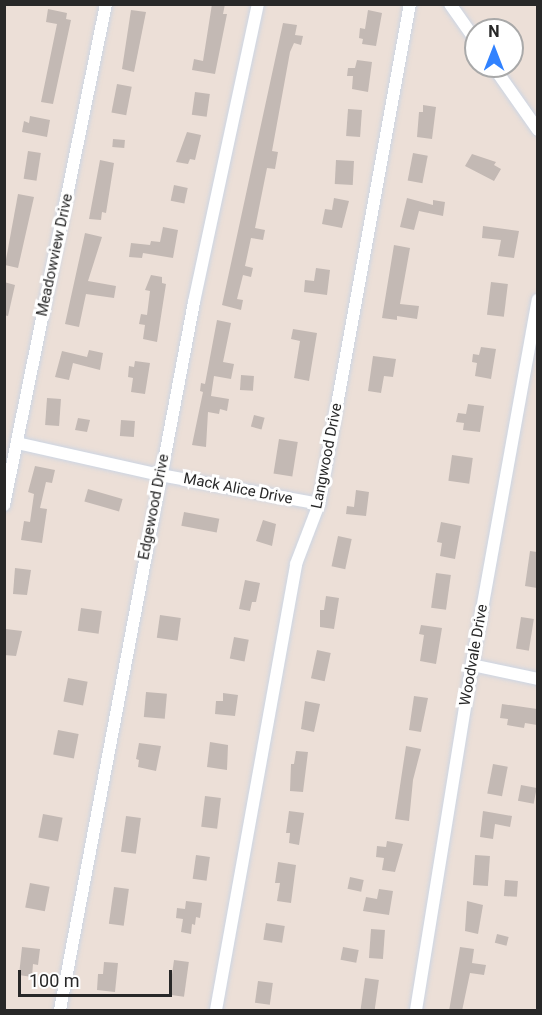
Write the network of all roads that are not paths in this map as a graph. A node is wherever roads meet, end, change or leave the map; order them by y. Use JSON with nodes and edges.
{"nodes":[{"id":1,"x":106,"y":4,"type":"edge"},
{"id":2,"x":258,"y":4,"type":"edge"},
{"id":3,"x":410,"y":4,"type":"edge"},
{"id":4,"x":450,"y":4,"type":"edge"},
{"id":5,"x":464,"y":24,"type":"edge"},
{"id":6,"x":501,"y":78,"type":"edge"},
{"id":7,"x":537,"y":130,"type":"edge"},
{"id":8,"x":537,"y":300,"type":"edge"},
{"id":9,"x":17,"y":443,"type":"junction"},
{"id":10,"x":160,"y":475,"type":"junction"},
{"id":11,"x":319,"y":504,"type":"junction"},
{"id":12,"x":4,"y":505,"type":"edge"},
{"id":13,"x":472,"y":664,"type":"junction"},
{"id":14,"x":537,"y":679,"type":"edge"},
{"id":15,"x":60,"y":1011,"type":"edge"},
{"id":16,"x":216,"y":1011,"type":"edge"},
{"id":17,"x":416,"y":1011,"type":"edge"}],
"edges":[{"from":1,"to":9,"type":"street","name":"Meadowview Drive"},
{"from":2,"to":10,"type":"street","name":"Edgewood Drive"},
{"from":3,"to":11,"type":"street","name":"Langwood Drive"},
{"from":4,"to":5,"type":"street"},
{"from":6,"to":7,"type":"street"},
{"from":8,"to":13,"type":"street","name":"Woodvale Drive"},
{"from":9,"to":10,"type":"street","name":"Mack Alice Drive"},
{"from":9,"to":12,"type":"street","name":"Meadowview Drive"},
{"from":10,"to":11,"type":"street","name":"Mack Alice Drive"},
{"from":10,"to":15,"type":"street","name":"Edgewood Drive"},
{"from":11,"to":16,"type":"street","name":"Langwood Drive"},
{"from":13,"to":14,"type":"street"},
{"from":13,"to":17,"type":"street","name":"Woodvale Drive"}]}
